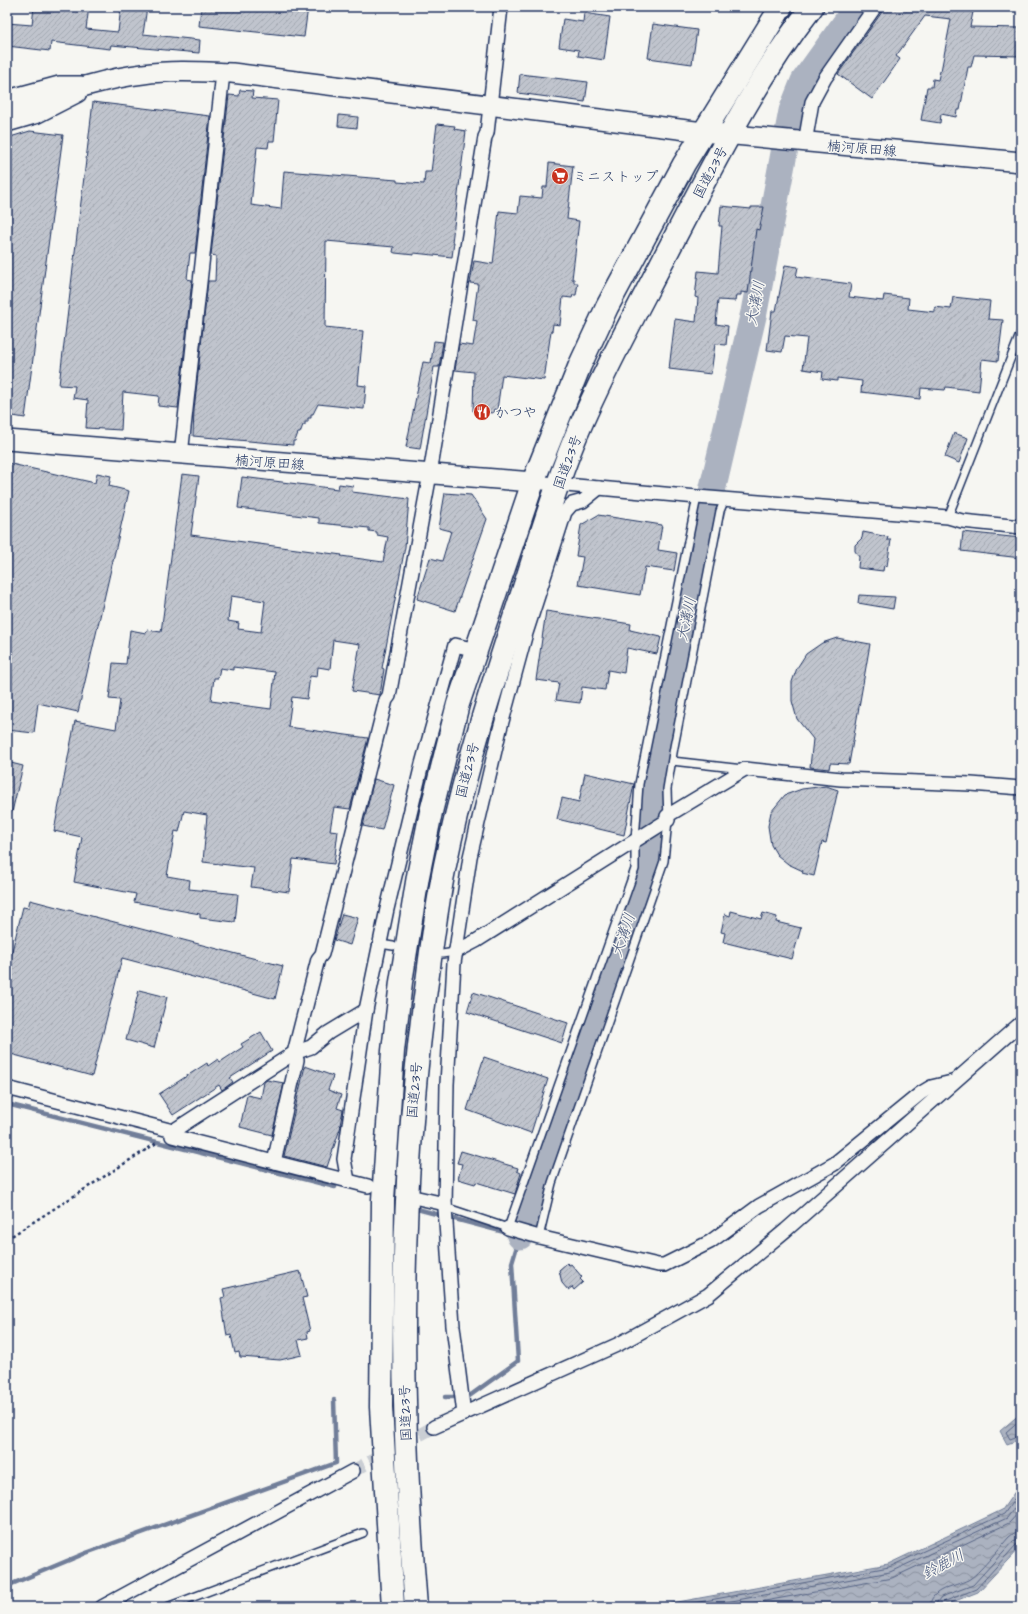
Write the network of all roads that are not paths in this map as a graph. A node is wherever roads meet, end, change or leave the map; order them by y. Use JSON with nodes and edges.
{"nodes":[{"id":1,"x":501,"y":7,"type":"edge"},
{"id":2,"x":781,"y":7,"type":"edge"},
{"id":3,"x":812,"y":7,"type":"edge"},
{"id":4,"x":875,"y":7,"type":"edge"},
{"id":5,"x":223,"y":73,"type":"junction"},
{"id":6,"x":102,"y":83,"type":"junction"},
{"id":7,"x":7,"y":97,"type":"edge"},
{"id":8,"x":490,"y":106,"type":"junction"},
{"id":9,"x":7,"y":111,"type":"edge"},
{"id":10,"x":7,"y":125,"type":"edge"},
{"id":11,"x":703,"y":132,"type":"junction"},
{"id":12,"x":730,"y":134,"type":"junction"},
{"id":13,"x":802,"y":142,"type":"junction"},
{"id":14,"x":1021,"y":162,"type":"edge"},
{"id":15,"x":1021,"y":332,"type":"edge"},
{"id":16,"x":7,"y":440,"type":"edge"},
{"id":17,"x":181,"y":455,"type":"junction"},
{"id":18,"x":430,"y":474,"type":"junction"},
{"id":19,"x":533,"y":482,"type":"junction"},
{"id":20,"x":558,"y":485,"type":"junction"},
{"id":21,"x":599,"y":488,"type":"junction"},
{"id":22,"x":699,"y":498,"type":"junction"},
{"id":23,"x":723,"y":499,"type":"junction"},
{"id":24,"x":948,"y":516,"type":"junction"},
{"id":25,"x":1021,"y":527,"type":"edge"},
{"id":26,"x":476,"y":650,"type":"junction"},
{"id":27,"x":672,"y":761,"type":"junction"},
{"id":28,"x":745,"y":769,"type":"junction"},
{"id":29,"x":1021,"y":788,"type":"edge"},
{"id":30,"x":666,"y":820,"type":"junction"},
{"id":31,"x":637,"y":838,"type":"junction"},
{"id":32,"x":449,"y":953,"type":"junction"},
{"id":33,"x":366,"y":1010,"type":"junction"},
{"id":34,"x":1021,"y":1023,"type":"edge"},
{"id":35,"x":294,"y":1053,"type":"junction"},
{"id":36,"x":956,"y":1081,"type":"junction"},
{"id":37,"x":7,"y":1088,"type":"edge"},
{"id":38,"x":173,"y":1131,"type":"junction"},
{"id":39,"x":274,"y":1162,"type":"junction"},
{"id":40,"x":348,"y":1181,"type":"junction"},
{"id":41,"x":368,"y":1186,"type":"dead end"},
{"id":42,"x":418,"y":1198,"type":"dead end"},
{"id":43,"x":445,"y":1206,"type":"junction"},
{"id":44,"x":510,"y":1228,"type":"junction"},
{"id":45,"x":537,"y":1236,"type":"junction"},
{"id":46,"x":463,"y":1410,"type":"junction"},
{"id":47,"x":434,"y":1427,"type":"tunnel mouth"},
{"id":48,"x":353,"y":1470,"type":"tunnel mouth"},
{"id":49,"x":362,"y":1533,"type":"dead end"},
{"id":50,"x":102,"y":1607,"type":"edge"},
{"id":51,"x":166,"y":1607,"type":"edge"},
{"id":52,"x":393,"y":1607,"type":"edge"},
{"id":53,"x":416,"y":1607,"type":"edge"}],
"edges":[{"from":1,"to":8,"type":"street"},
{"from":2,"to":11,"type":"highway","name":"国道23号"},
{"from":3,"to":12,"type":"highway","name":"国道23号"},
{"from":4,"to":13,"type":"street"},
{"from":5,"to":6,"type":"main road","name":"楠河原田線"},
{"from":5,"to":8,"type":"main road","name":"楠河原田線"},
{"from":5,"to":17,"type":"street"},
{"from":6,"to":7,"type":"street"},
{"from":6,"to":9,"type":"main road","name":"楠河原田線"},
{"from":6,"to":10,"type":"street"},
{"from":8,"to":11,"type":"main road","name":"楠河原田線"},
{"from":8,"to":18,"type":"street"},
{"from":11,"to":12,"type":"main road","name":"楠河原田線"},
{"from":11,"to":19,"type":"highway","name":"国道23号"},
{"from":12,"to":13,"type":"main road","name":"楠河原田線"},
{"from":12,"to":20,"type":"highway","name":"国道23号"},
{"from":13,"to":14,"type":"main road","name":"楠河原田線"},
{"from":15,"to":24,"type":"lane"},
{"from":16,"to":17,"type":"main road","name":"楠河原田線"},
{"from":17,"to":18,"type":"main road","name":"楠河原田線"},
{"from":18,"to":19,"type":"main road","name":"楠河原田線"},
{"from":18,"to":35,"type":"street"},
{"from":19,"to":20,"type":"street"},
{"from":19,"to":26,"type":"highway","name":"国道23号"},
{"from":20,"to":21,"type":"street"},
{"from":20,"to":53,"type":"highway","name":"国道23号"},
{"from":21,"to":22,"type":"street"},
{"from":21,"to":32,"type":"street"},
{"from":22,"to":23,"type":"street"},
{"from":22,"to":31,"type":"lane"},
{"from":23,"to":24,"type":"street"},
{"from":23,"to":27,"type":"lane"},
{"from":24,"to":25,"type":"street"},
{"from":26,"to":33,"type":"street"},
{"from":26,"to":52,"type":"highway","name":"国道23号"},
{"from":27,"to":28,"type":"lane"},
{"from":27,"to":30,"type":"lane"},
{"from":28,"to":29,"type":"street"},
{"from":28,"to":30,"type":"street"},
{"from":30,"to":31,"type":"street"},
{"from":30,"to":45,"type":"lane"},
{"from":31,"to":32,"type":"street"},
{"from":31,"to":44,"type":"lane"},
{"from":32,"to":43,"type":"street"},
{"from":33,"to":35,"type":"street"},
{"from":33,"to":40,"type":"street"},
{"from":34,"to":36,"type":"street"},
{"from":35,"to":38,"type":"street"},
{"from":35,"to":39,"type":"street"},
{"from":36,"to":45,"type":"street"},
{"from":36,"to":46,"type":"street"},
{"from":37,"to":38,"type":"street"},
{"from":38,"to":39,"type":"street"},
{"from":39,"to":40,"type":"street"},
{"from":40,"to":41,"type":"street"},
{"from":42,"to":43,"type":"street"},
{"from":43,"to":44,"type":"lane"},
{"from":43,"to":46,"type":"street"},
{"from":44,"to":45,"type":"street"},
{"from":46,"to":47,"type":"street"},
{"from":48,"to":50,"type":"street"},
{"from":49,"to":51,"type":"lane"}]}
